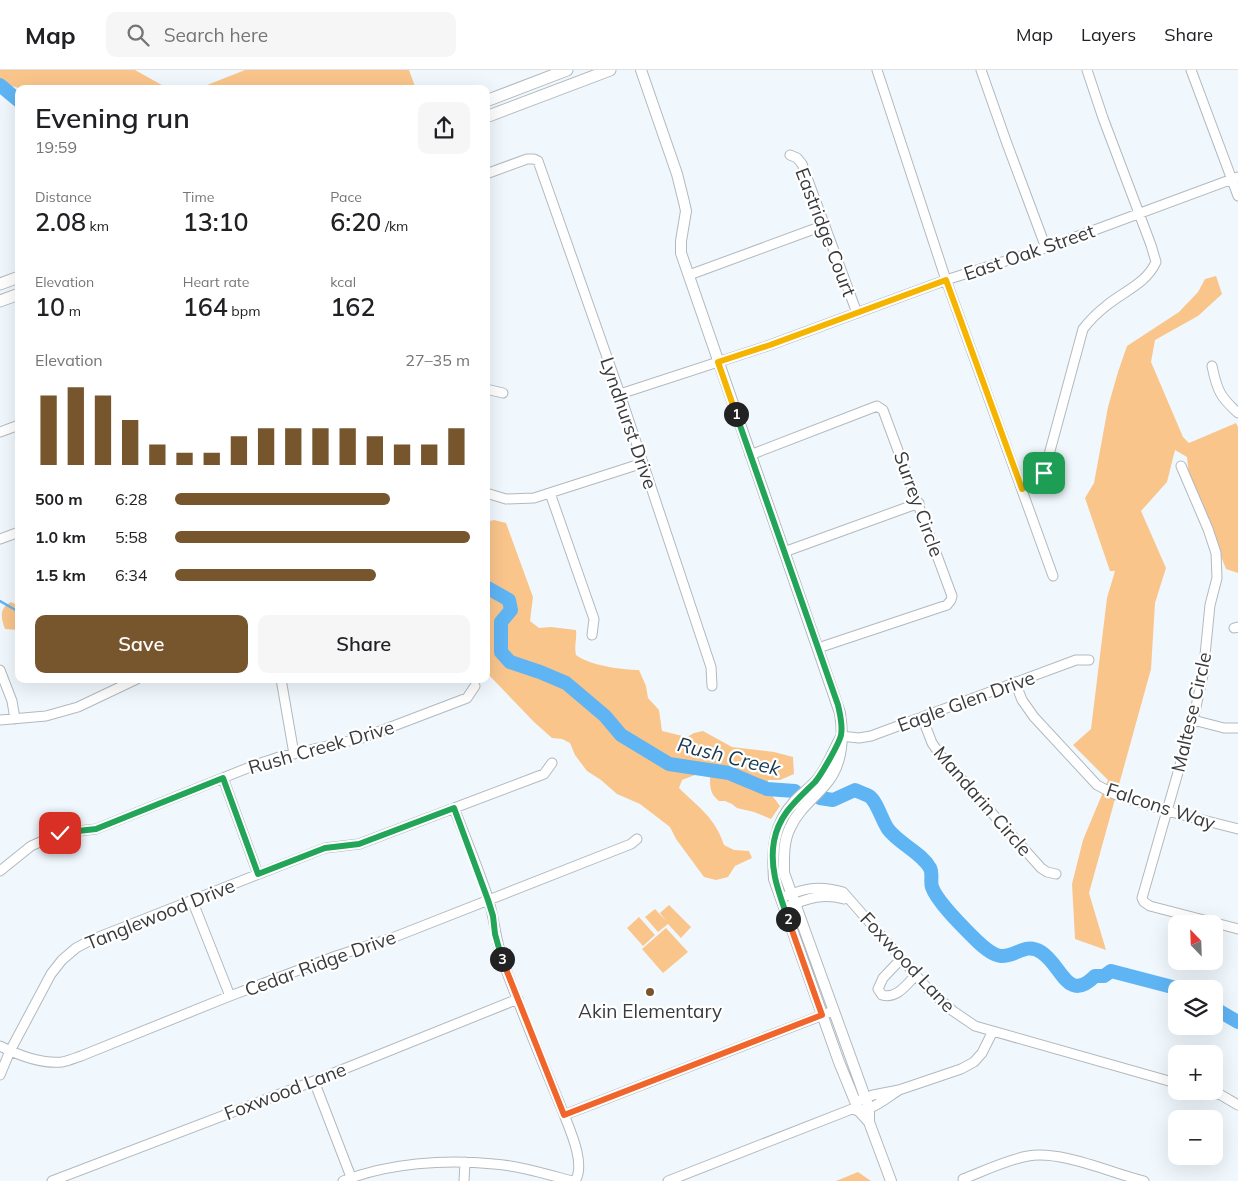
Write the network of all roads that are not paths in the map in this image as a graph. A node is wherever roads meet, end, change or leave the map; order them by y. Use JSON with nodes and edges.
{"nodes":[{"id":1,"x":567,"y":70,"type":"edge"},
{"id":2,"x":610,"y":70,"type":"edge"},
{"id":3,"x":641,"y":70,"type":"edge"},
{"id":4,"x":877,"y":70,"type":"edge"},
{"id":5,"x":981,"y":70,"type":"edge"},
{"id":6,"x":1087,"y":70,"type":"edge"},
{"id":7,"x":1191,"y":70,"type":"edge"},
{"id":8,"x":490,"y":99,"type":"edge"},
{"id":9,"x":490,"y":115,"type":"edge"},
{"id":10,"x":790,"y":155,"type":"dead end"},
{"id":11,"x":490,"y":173,"type":"edge"},
{"id":12,"x":1235,"y":178,"type":"edge"},
{"id":13,"x":1238,"y":196,"type":"edge"},
{"id":14,"x":1138,"y":214,"type":"junction"},
{"id":15,"x":825,"y":225,"type":"junction"},
{"id":16,"x":1046,"y":248,"type":"junction"},
{"id":17,"x":689,"y":275,"type":"junction"},
{"id":18,"x":15,"y":278,"type":"edge"},
{"id":19,"x":946,"y":280,"type":"junction"},
{"id":20,"x":0,"y":284,"type":"edge"},
{"id":21,"x":15,"y":295,"type":"edge"},
{"id":22,"x":0,"y":301,"type":"edge"},
{"id":23,"x":857,"y":313,"type":"junction"},
{"id":24,"x":718,"y":362,"type":"junction"},
{"id":25,"x":1212,"y":366,"type":"dead end"},
{"id":26,"x":490,"y":389,"type":"edge"},
{"id":27,"x":503,"y":393,"type":"dead end"},
{"id":28,"x":620,"y":394,"type":"junction"},
{"id":29,"x":1238,"y":413,"type":"edge"},
{"id":30,"x":15,"y":426,"type":"edge"},
{"id":31,"x":0,"y":432,"type":"edge"},
{"id":32,"x":750,"y":454,"type":"junction"},
{"id":33,"x":643,"y":463,"type":"junction"},
{"id":34,"x":1181,"y":466,"type":"dead end"},
{"id":35,"x":1022,"y":489,"type":"junction"},
{"id":36,"x":550,"y":493,"type":"junction"},
{"id":37,"x":490,"y":494,"type":"edge"},
{"id":38,"x":918,"y":503,"type":"junction"},
{"id":39,"x":15,"y":533,"type":"edge"},
{"id":40,"x":0,"y":539,"type":"edge"},
{"id":41,"x":784,"y":552,"type":"junction"},
{"id":42,"x":1053,"y":576,"type":"dead end"},
{"id":43,"x":592,"y":635,"type":"dead end"},
{"id":44,"x":818,"y":648,"type":"junction"},
{"id":45,"x":1089,"y":660,"type":"dead end"},
{"id":46,"x":0,"y":670,"type":"edge"},
{"id":47,"x":1015,"y":682,"type":"junction"},
{"id":48,"x":129,"y":683,"type":"edge"},
{"id":49,"x":282,"y":683,"type":"edge"},
{"id":50,"x":475,"y":686,"type":"dead end"},
{"id":51,"x":712,"y":686,"type":"dead end"},
{"id":52,"x":922,"y":717,"type":"junction"},
{"id":53,"x":15,"y":719,"type":"junction"},
{"id":54,"x":0,"y":720,"type":"edge"},
{"id":55,"x":1193,"y":720,"type":"junction"},
{"id":56,"x":1238,"y":728,"type":"edge"},
{"id":57,"x":841,"y":736,"type":"junction"},
{"id":58,"x":294,"y":754,"type":"junction"},
{"id":59,"x":552,"y":763,"type":"dead end"},
{"id":60,"x":223,"y":778,"type":"junction"},
{"id":61,"x":454,"y":808,"type":"junction"},
{"id":62,"x":1166,"y":811,"type":"junction"},
{"id":63,"x":1238,"y":829,"type":"edge"},
{"id":64,"x":637,"y":839,"type":"dead end"},
{"id":65,"x":0,"y":871,"type":"edge"},
{"id":66,"x":258,"y":874,"type":"junction"},
{"id":67,"x":1056,"y":874,"type":"dead end"},
{"id":68,"x":192,"y":900,"type":"junction"},
{"id":69,"x":488,"y":900,"type":"junction"},
{"id":70,"x":787,"y":901,"type":"junction"},
{"id":71,"x":1238,"y":929,"type":"edge"},
{"id":72,"x":901,"y":959,"type":"junction"},
{"id":73,"x":916,"y":975,"type":"junction"},
{"id":74,"x":230,"y":996,"type":"junction"},
{"id":75,"x":518,"y":999,"type":"junction"},
{"id":76,"x":833,"y":1011,"type":"junction"},
{"id":77,"x":822,"y":1015,"type":"junction"},
{"id":78,"x":993,"y":1030,"type":"junction"},
{"id":79,"x":0,"y":1046,"type":"edge"},
{"id":80,"x":10,"y":1052,"type":"junction"},
{"id":81,"x":0,"y":1075,"type":"edge"},
{"id":82,"x":1168,"y":1080,"type":"edge"},
{"id":83,"x":314,"y":1081,"type":"junction"},
{"id":84,"x":1223,"y":1096,"type":"edge"},
{"id":85,"x":1238,"y":1105,"type":"edge"},
{"id":86,"x":860,"y":1106,"type":"junction"},
{"id":87,"x":564,"y":1115,"type":"junction"},
{"id":88,"x":465,"y":1162,"type":"junction"},
{"id":89,"x":347,"y":1179,"type":"edge"},
{"id":90,"x":963,"y":1179,"type":"dead end"},
{"id":91,"x":1126,"y":1179,"type":"edge"},
{"id":92,"x":52,"y":1181,"type":"edge"},
{"id":93,"x":464,"y":1181,"type":"edge"},
{"id":94,"x":574,"y":1181,"type":"edge"},
{"id":95,"x":668,"y":1181,"type":"edge"},
{"id":96,"x":891,"y":1181,"type":"edge"},
{"id":97,"x":1144,"y":1181,"type":"edge"}],
"edges":[{"from":1,"to":8,"type":"main road"},
{"from":2,"to":9,"type":"main road"},
{"from":3,"to":17,"type":"street"},
{"from":4,"to":19,"type":"street"},
{"from":5,"to":16,"type":"street"},
{"from":6,"to":14,"type":"street"},
{"from":7,"to":12,"type":"street"},
{"from":10,"to":15,"type":"street","name":"Eastridge Court"},
{"from":11,"to":28,"type":"street","name":"Lyndhurst Drive"},
{"from":12,"to":13,"type":"street"},
{"from":12,"to":14,"type":"street","name":"East Oak Street"},
{"from":14,"to":16,"type":"street","name":"East Oak Street"},
{"from":14,"to":35,"type":"street"},
{"from":15,"to":17,"type":"street"},
{"from":15,"to":23,"type":"street","name":"Eastridge Court"},
{"from":16,"to":19,"type":"street","name":"East Oak Street"},
{"from":17,"to":24,"type":"street"},
{"from":18,"to":20,"type":"main road"},
{"from":19,"to":23,"type":"street","name":"East Oak Street"},
{"from":19,"to":35,"type":"street"},
{"from":21,"to":22,"type":"main road"},
{"from":23,"to":24,"type":"street","name":"East Oak Street"},
{"from":24,"to":28,"type":"street","name":"East Oak Street"},
{"from":24,"to":32,"type":"street"},
{"from":25,"to":29,"type":"street"},
{"from":26,"to":27,"type":"street"},
{"from":28,"to":33,"type":"street","name":"Lyndhurst Drive"},
{"from":30,"to":31,"type":"street"},
{"from":32,"to":38,"type":"street","name":"Surrey Circle"},
{"from":32,"to":41,"type":"street"},
{"from":33,"to":36,"type":"street"},
{"from":33,"to":51,"type":"street","name":"Lyndhurst Drive"},
{"from":34,"to":55,"type":"street","name":"Maltese Circle"},
{"from":35,"to":42,"type":"street"},
{"from":36,"to":37,"type":"street"},
{"from":36,"to":43,"type":"street"},
{"from":38,"to":41,"type":"street"},
{"from":38,"to":44,"type":"street","name":"Surrey Circle"},
{"from":39,"to":40,"type":"street"},
{"from":41,"to":44,"type":"street"},
{"from":44,"to":57,"type":"street"},
{"from":45,"to":47,"type":"street","name":"Eagle Glen Drive"},
{"from":46,"to":53,"type":"street"},
{"from":47,"to":52,"type":"street","name":"Eagle Glen Drive"},
{"from":47,"to":62,"type":"street","name":"Falcons Way"},
{"from":48,"to":53,"type":"street"},
{"from":49,"to":58,"type":"street"},
{"from":50,"to":58,"type":"street","name":"Rush Creek Drive"},
{"from":52,"to":57,"type":"street","name":"Eagle Glen Drive"},
{"from":52,"to":67,"type":"street","name":"Mandarin Circle"},
{"from":53,"to":54,"type":"street"},
{"from":55,"to":56,"type":"street"},
{"from":55,"to":62,"type":"street","name":"Maltese Circle"},
{"from":57,"to":70,"type":"street"},
{"from":58,"to":60,"type":"street","name":"Rush Creek Drive"},
{"from":59,"to":61,"type":"street","name":"Tanglewood Drive"},
{"from":60,"to":65,"type":"street","name":"Rush Creek Drive"},
{"from":60,"to":66,"type":"street"},
{"from":61,"to":66,"type":"street","name":"Tanglewood Drive"},
{"from":61,"to":69,"type":"street"},
{"from":62,"to":63,"type":"street","name":"Falcons Way"},
{"from":62,"to":71,"type":"street","name":"Maltese Circle"},
{"from":64,"to":69,"type":"street","name":"Cedar Ridge Drive"},
{"from":66,"to":68,"type":"street","name":"Tanglewood Drive"},
{"from":68,"to":74,"type":"street"},
{"from":68,"to":80,"type":"street","name":"Tanglewood Drive"},
{"from":69,"to":74,"type":"street","name":"Cedar Ridge Drive"},
{"from":69,"to":75,"type":"street"},
{"from":70,"to":72,"type":"street","name":"Foxwood Lane"},
{"from":70,"to":76,"type":"street"},
{"from":70,"to":77,"type":"street"},
{"from":72,"to":73,"type":"street","name":"Foxwood Lane"},
{"from":72,"to":73,"type":"street"},
{"from":73,"to":78,"type":"street","name":"Foxwood Lane"},
{"from":74,"to":80,"type":"street","name":"Cedar Ridge Drive"},
{"from":75,"to":83,"type":"street","name":"Foxwood Lane"},
{"from":75,"to":87,"type":"street"},
{"from":76,"to":77,"type":"street"},
{"from":76,"to":86,"type":"street"},
{"from":77,"to":86,"type":"street"},
{"from":77,"to":87,"type":"street"},
{"from":78,"to":82,"type":"street","name":"Foxwood Lane"},
{"from":78,"to":86,"type":"street"},
{"from":79,"to":80,"type":"street","name":"Cedar Ridge Drive"},
{"from":80,"to":81,"type":"street","name":"Tanglewood Drive"},
{"from":83,"to":89,"type":"street"},
{"from":83,"to":92,"type":"street","name":"Foxwood Lane"},
{"from":84,"to":85,"type":"street"},
{"from":86,"to":95,"type":"street"},
{"from":86,"to":96,"type":"street"},
{"from":87,"to":94,"type":"street"},
{"from":88,"to":89,"type":"street"},
{"from":88,"to":93,"type":"street"},
{"from":88,"to":94,"type":"street"},
{"from":90,"to":91,"type":"street"},
{"from":91,"to":97,"type":"street"}]}
